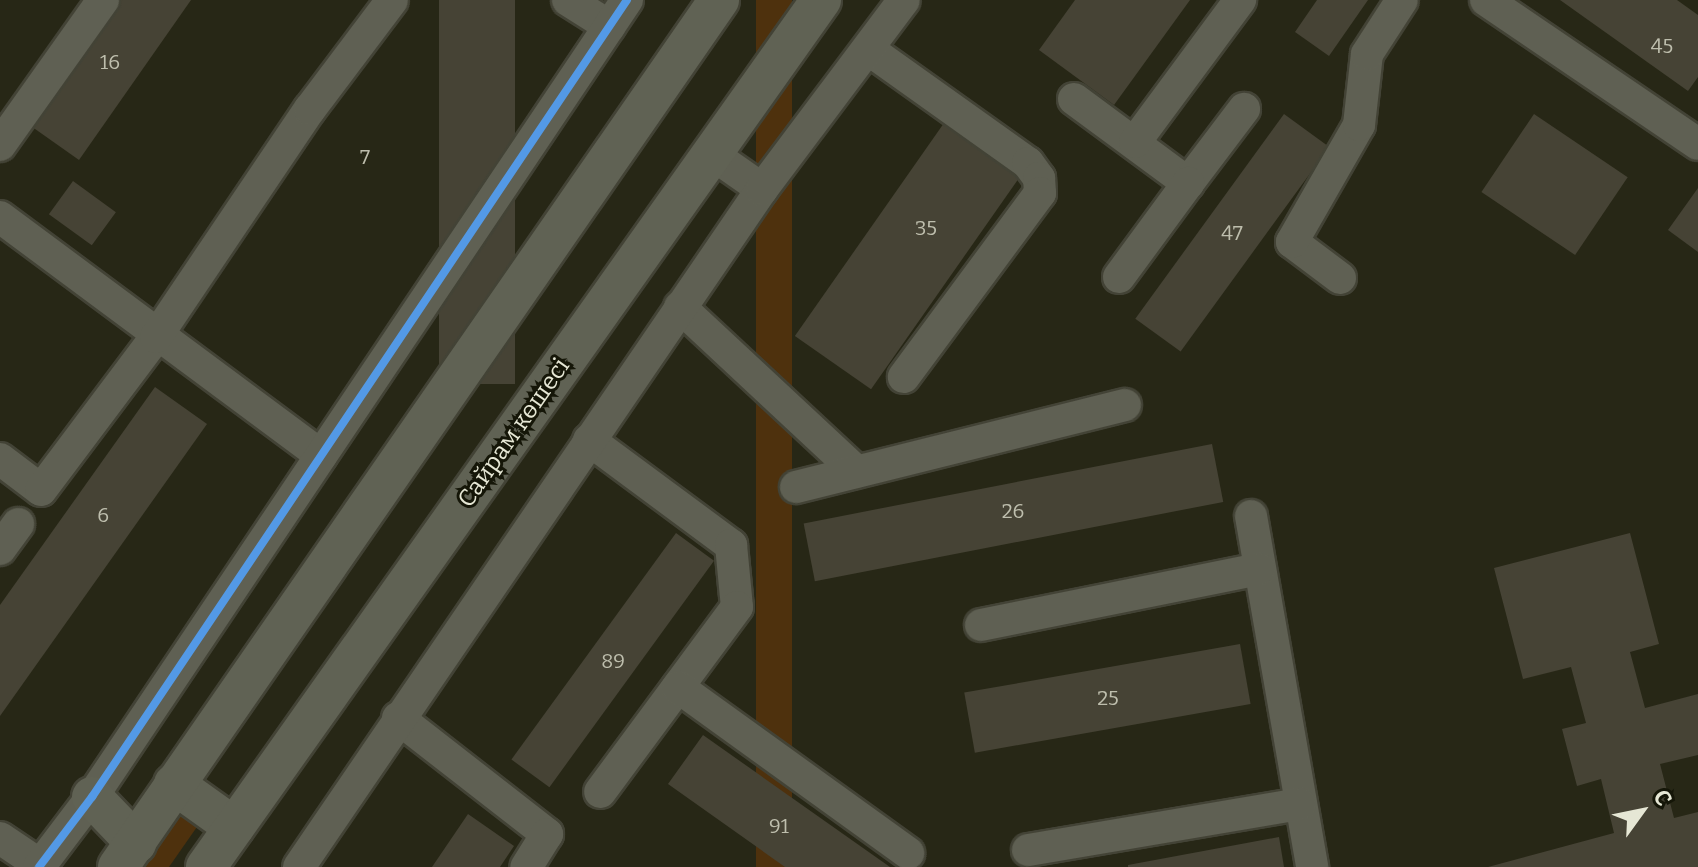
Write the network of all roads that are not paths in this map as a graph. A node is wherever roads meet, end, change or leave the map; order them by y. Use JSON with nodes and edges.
{"nodes":[{"id":1,"x":103,"y":0,"type":"edge"},
{"id":2,"x":392,"y":0,"type":"edge"},
{"id":3,"x":568,"y":0,"type":"edge"},
{"id":4,"x":719,"y":0,"type":"edge"},
{"id":5,"x":821,"y":0,"type":"edge"},
{"id":6,"x":904,"y":0,"type":"edge"},
{"id":7,"x":1240,"y":0,"type":"edge"},
{"id":8,"x":1402,"y":0,"type":"edge"},
{"id":9,"x":1486,"y":0,"type":"edge"},
{"id":10,"x":618,"y":13,"type":"edge"},
{"id":11,"x":868,"y":49,"type":"junction"},
{"id":12,"x":1074,"y":99,"type":"dead end"},
{"id":13,"x":1244,"y":109,"type":"dead end"},
{"id":14,"x":1135,"y":142,"type":"junction"},
{"id":15,"x":1698,"y":144,"type":"edge"},
{"id":16,"x":0,"y":145,"type":"edge"},
{"id":17,"x":712,"y":154,"type":"junction"},
{"id":18,"x":1188,"y":183,"type":"junction"},
{"id":19,"x":762,"y":189,"type":"junction"},
{"id":20,"x":0,"y":217,"type":"edge"},
{"id":21,"x":1119,"y":277,"type":"dead end"},
{"id":22,"x":1340,"y":278,"type":"dead end"},
{"id":23,"x":680,"y":307,"type":"junction"},
{"id":24,"x":156,"y":337,"type":"junction"},
{"id":25,"x":904,"y":377,"type":"dead end"},
{"id":26,"x":1125,"y":405,"type":"dead end"},
{"id":27,"x":589,"y":440,"type":"junction"},
{"id":28,"x":321,"y":455,"type":"junction"},
{"id":29,"x":0,"y":459,"type":"edge"},
{"id":30,"x":856,"y":471,"type":"junction"},
{"id":31,"x":796,"y":487,"type":"dead end"},
{"id":32,"x":1251,"y":516,"type":"dead end"},
{"id":33,"x":1259,"y":569,"type":"junction"},
{"id":34,"x":981,"y":625,"type":"dead end"},
{"id":35,"x":678,"y":687,"type":"junction"},
{"id":36,"x":398,"y":718,"type":"junction"},
{"id":37,"x":174,"y":784,"type":"junction"},
{"id":38,"x":600,"y":792,"type":"dead end"},
{"id":39,"x":92,"y":797,"type":"junction"},
{"id":40,"x":1300,"y":804,"type":"junction"},
{"id":41,"x":234,"y":827,"type":"junction"},
{"id":42,"x":0,"y":838,"type":"edge"},
{"id":43,"x":1028,"y":850,"type":"dead end"},
{"id":44,"x":908,"y":853,"type":"dead end"},
{"id":45,"x":127,"y":855,"type":"edge"},
{"id":46,"x":40,"y":866,"type":"edge"},
{"id":47,"x":528,"y":866,"type":"edge"},
{"id":48,"x":206,"y":867,"type":"edge"},
{"id":49,"x":299,"y":867,"type":"edge"},
{"id":50,"x":1312,"y":867,"type":"edge"}],
"edges":[{"from":1,"to":16,"type":"street"},
{"from":2,"to":24,"type":"street"},
{"from":3,"to":10,"type":"street"},
{"from":4,"to":37,"type":"main road"},
{"from":5,"to":17,"type":"main road","name":"Сайрам көшесі"},
{"from":6,"to":11,"type":"street"},
{"from":7,"to":14,"type":"street"},
{"from":8,"to":22,"type":"street"},
{"from":9,"to":15,"type":"street"},
{"from":10,"to":28,"type":"street"},
{"from":11,"to":19,"type":"street"},
{"from":11,"to":25,"type":"street"},
{"from":12,"to":14,"type":"street"},
{"from":13,"to":18,"type":"street"},
{"from":14,"to":18,"type":"street"},
{"from":17,"to":19,"type":"street"},
{"from":17,"to":41,"type":"main road","name":"Сайрам көшесі"},
{"from":18,"to":21,"type":"street"},
{"from":19,"to":23,"type":"street"},
{"from":20,"to":24,"type":"street"},
{"from":23,"to":27,"type":"street"},
{"from":23,"to":30,"type":"street"},
{"from":24,"to":28,"type":"street"},
{"from":24,"to":29,"type":"street"},
{"from":26,"to":30,"type":"street"},
{"from":27,"to":35,"type":"street"},
{"from":27,"to":36,"type":"street"},
{"from":28,"to":39,"type":"street"},
{"from":30,"to":31,"type":"street"},
{"from":32,"to":33,"type":"street"},
{"from":33,"to":34,"type":"street"},
{"from":33,"to":40,"type":"street"},
{"from":35,"to":38,"type":"street"},
{"from":35,"to":44,"type":"street"},
{"from":36,"to":47,"type":"street"},
{"from":36,"to":49,"type":"street"},
{"from":37,"to":41,"type":"main road"},
{"from":37,"to":45,"type":"main road"},
{"from":39,"to":45,"type":"main road"},
{"from":39,"to":46,"type":"street"},
{"from":40,"to":43,"type":"street"},
{"from":40,"to":50,"type":"street"},
{"from":41,"to":48,"type":"main road","name":"Сайрам көшесі"},
{"from":42,"to":46,"type":"street"}]}
